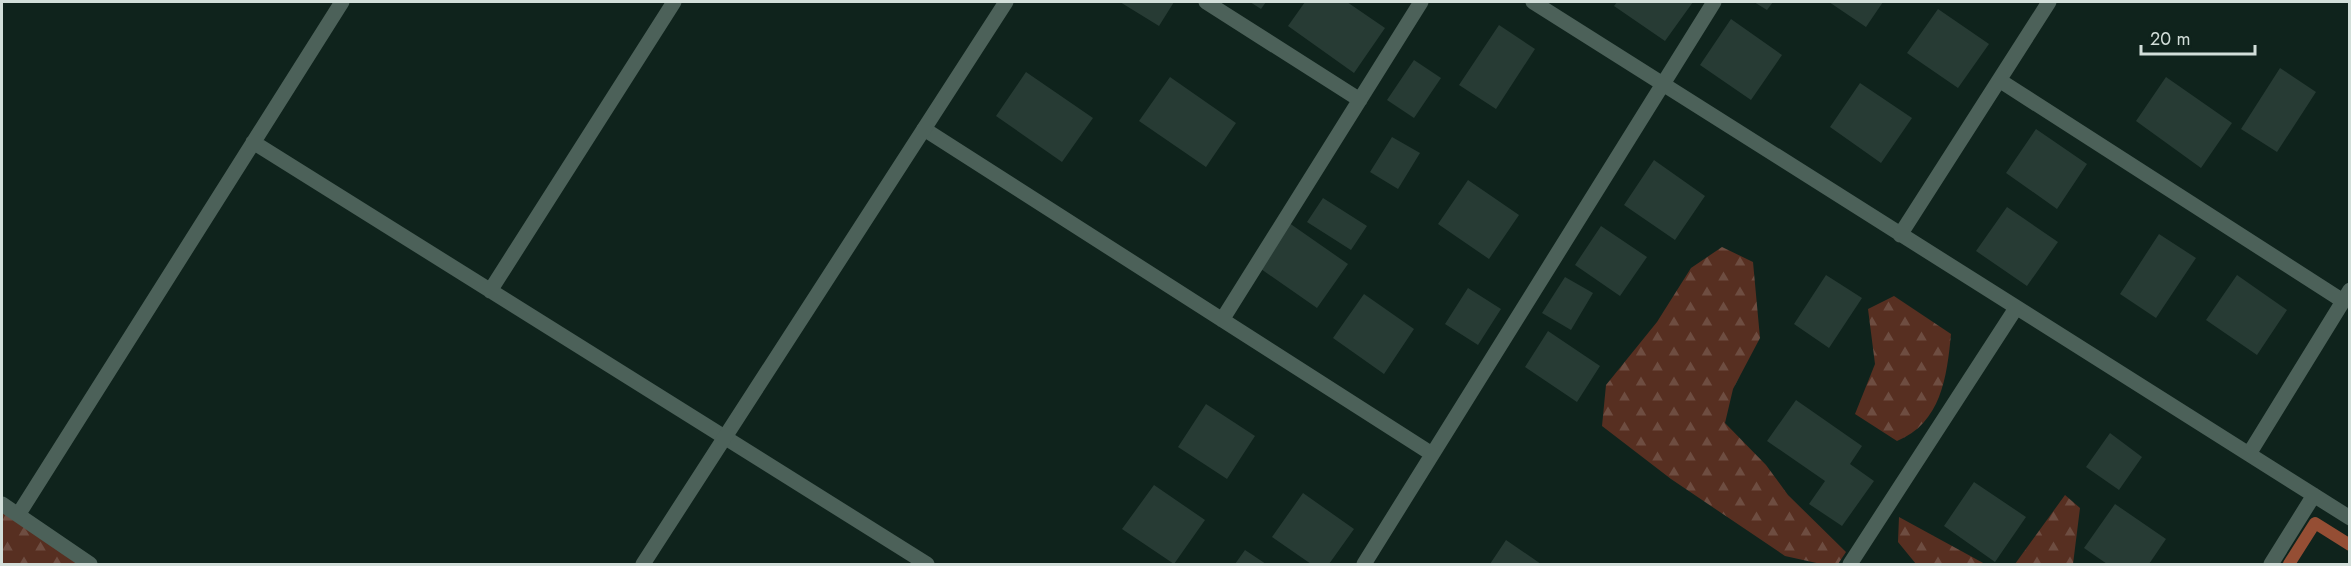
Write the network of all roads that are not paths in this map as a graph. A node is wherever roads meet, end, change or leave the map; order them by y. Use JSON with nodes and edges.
{"nodes":[{"id":1,"x":342,"y":2,"type":"edge"},
{"id":2,"x":674,"y":2,"type":"edge"},
{"id":3,"x":1006,"y":2,"type":"edge"},
{"id":4,"x":1206,"y":2,"type":"edge"},
{"id":5,"x":1421,"y":2,"type":"edge"},
{"id":6,"x":1533,"y":2,"type":"edge"},
{"id":7,"x":1714,"y":2,"type":"edge"},
{"id":8,"x":2049,"y":2,"type":"edge"},
{"id":9,"x":1999,"y":80,"type":"junction"},
{"id":10,"x":1661,"y":84,"type":"junction"},
{"id":11,"x":1360,"y":100,"type":"junction"},
{"id":12,"x":924,"y":129,"type":"junction"},
{"id":13,"x":253,"y":142,"type":"junction"},
{"id":14,"x":1900,"y":235,"type":"junction"},
{"id":15,"x":490,"y":291,"type":"junction"},
{"id":16,"x":2346,"y":295,"type":"edge"},
{"id":17,"x":2016,"y":308,"type":"junction"},
{"id":18,"x":1222,"y":320,"type":"junction"},
{"id":19,"x":726,"y":439,"type":"junction"},
{"id":20,"x":1432,"y":454,"type":"junction"},
{"id":21,"x":2249,"y":454,"type":"junction"},
{"id":22,"x":2314,"y":495,"type":"junction"},
{"id":23,"x":2,"y":504,"type":"edge"},
{"id":24,"x":18,"y":515,"type":"junction"},
{"id":25,"x":2349,"y":518,"type":"edge"},
{"id":26,"x":90,"y":564,"type":"edge"},
{"id":27,"x":643,"y":564,"type":"edge"},
{"id":28,"x":927,"y":564,"type":"edge"},
{"id":29,"x":1364,"y":564,"type":"edge"},
{"id":30,"x":1850,"y":564,"type":"edge"},
{"id":31,"x":2271,"y":564,"type":"edge"}],
"edges":[{"from":1,"to":13,"type":"street"},
{"from":2,"to":15,"type":"street"},
{"from":3,"to":12,"type":"street"},
{"from":4,"to":11,"type":"street"},
{"from":5,"to":11,"type":"street"},
{"from":6,"to":10,"type":"street"},
{"from":7,"to":10,"type":"street"},
{"from":8,"to":9,"type":"street"},
{"from":9,"to":14,"type":"street"},
{"from":9,"to":16,"type":"street"},
{"from":10,"to":14,"type":"street"},
{"from":10,"to":20,"type":"street"},
{"from":11,"to":18,"type":"street"},
{"from":12,"to":18,"type":"street"},
{"from":12,"to":19,"type":"street"},
{"from":13,"to":15,"type":"street"},
{"from":13,"to":24,"type":"street"},
{"from":14,"to":17,"type":"street"},
{"from":15,"to":19,"type":"street"},
{"from":16,"to":21,"type":"street"},
{"from":17,"to":21,"type":"street"},
{"from":17,"to":30,"type":"street"},
{"from":18,"to":20,"type":"street"},
{"from":19,"to":27,"type":"street"},
{"from":19,"to":28,"type":"street"},
{"from":20,"to":29,"type":"street"},
{"from":21,"to":22,"type":"street"},
{"from":22,"to":25,"type":"street"},
{"from":22,"to":31,"type":"street"},
{"from":23,"to":24,"type":"street"},
{"from":24,"to":26,"type":"street"}]}
